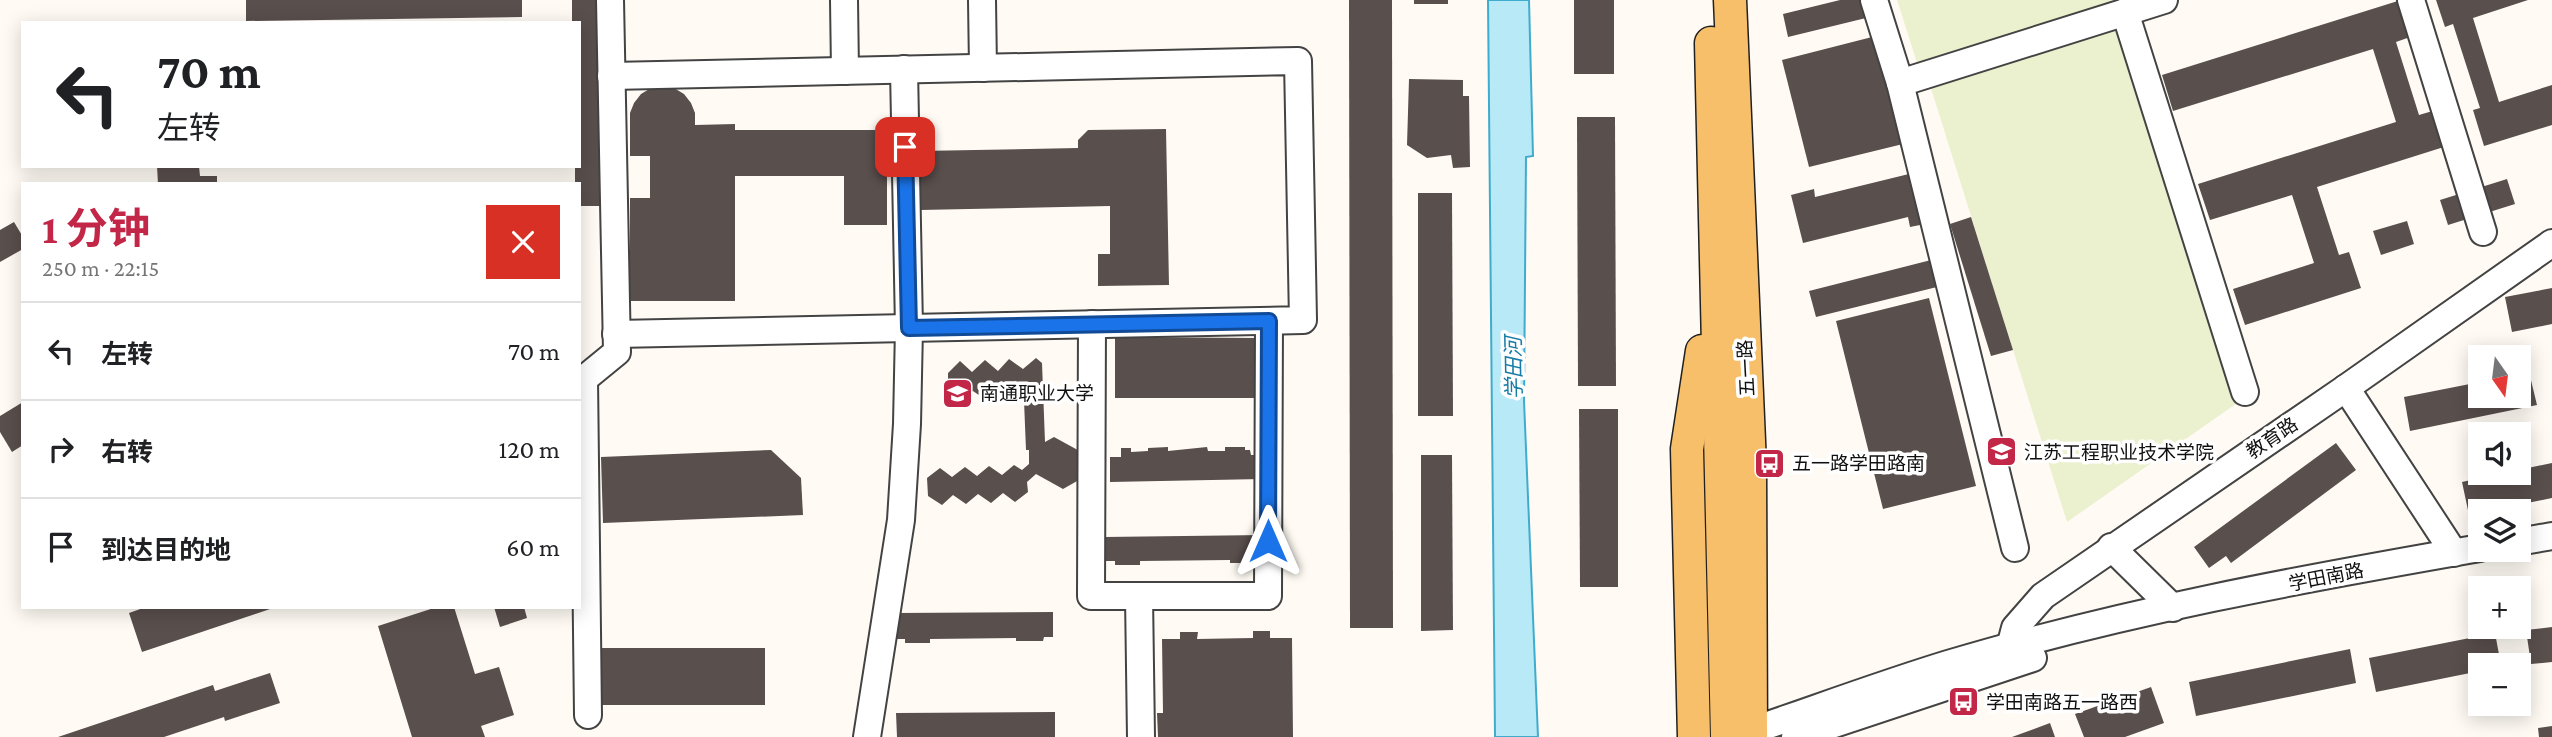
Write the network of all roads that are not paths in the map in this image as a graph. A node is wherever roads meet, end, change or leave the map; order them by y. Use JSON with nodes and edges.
{"nodes":[{"id":1,"x":610,"y":0,"type":"edge"},
{"id":2,"x":844,"y":0,"type":"edge"},
{"id":3,"x":982,"y":0,"type":"edge"},
{"id":4,"x":1710,"y":0,"type":"edge"},
{"id":5,"x":1731,"y":0,"type":"edge"},
{"id":6,"x":1874,"y":0,"type":"edge"},
{"id":7,"x":2164,"y":0,"type":"edge"},
{"id":8,"x":2411,"y":0,"type":"edge"},
{"id":9,"x":2125,"y":12,"type":"junction"},
{"id":10,"x":983,"y":68,"type":"junction"},
{"id":11,"x":904,"y":69,"type":"junction"},
{"id":12,"x":845,"y":71,"type":"junction"},
{"id":13,"x":611,"y":76,"type":"junction"},
{"id":14,"x":1900,"y":83,"type":"junction"},
{"id":15,"x":2483,"y":232,"type":"dead end"},
{"id":16,"x":2552,"y":243,"type":"edge"},
{"id":17,"x":1715,"y":273,"type":"junction"},
{"id":18,"x":1269,"y":321,"type":"junction"},
{"id":19,"x":1091,"y":324,"type":"junction"},
{"id":20,"x":909,"y":328,"type":"junction"},
{"id":21,"x":616,"y":334,"type":"junction"},
{"id":22,"x":2346,"y":388,"type":"junction"},
{"id":23,"x":2245,"y":392,"type":"dead end"},
{"id":24,"x":2552,"y":536,"type":"edge"},
{"id":25,"x":2531,"y":540,"type":"edge"},
{"id":26,"x":2111,"y":547,"type":"junction"},
{"id":27,"x":2015,"y":548,"type":"dead end"},
{"id":28,"x":2468,"y":550,"type":"edge"},
{"id":29,"x":2454,"y":553,"type":"junction"},
{"id":30,"x":1139,"y":596,"type":"junction"},
{"id":31,"x":2173,"y":608,"type":"junction"},
{"id":32,"x":2010,"y":648,"type":"junction"},
{"id":33,"x":588,"y":715,"type":"dead end"},
{"id":34,"x":1740,"y":735,"type":"edge"},
{"id":35,"x":867,"y":737,"type":"edge"},
{"id":36,"x":1141,"y":737,"type":"edge"},
{"id":37,"x":1693,"y":737,"type":"edge"},
{"id":38,"x":1795,"y":737,"type":"edge"}],
"edges":[{"from":1,"to":13,"type":"street"},
{"from":2,"to":12,"type":"street"},
{"from":3,"to":10,"type":"street"},
{"from":4,"to":17,"type":"main road","name":"五一路"},
{"from":5,"to":34,"type":"main road","name":"五一路"},
{"from":6,"to":14,"type":"street"},
{"from":7,"to":9,"type":"street"},
{"from":8,"to":15,"type":"street"},
{"from":9,"to":14,"type":"street"},
{"from":9,"to":23,"type":"street"},
{"from":10,"to":11,"type":"street"},
{"from":10,"to":18,"type":"street"},
{"from":11,"to":12,"type":"street"},
{"from":11,"to":20,"type":"street"},
{"from":12,"to":13,"type":"street"},
{"from":13,"to":21,"type":"street"},
{"from":14,"to":27,"type":"street"},
{"from":16,"to":22,"type":"street","name":"教育路"},
{"from":17,"to":34,"type":"main road","name":"五一路"},
{"from":17,"to":37,"type":"main road"},
{"from":18,"to":19,"type":"street"},
{"from":18,"to":30,"type":"street"},
{"from":19,"to":20,"type":"street"},
{"from":19,"to":30,"type":"street"},
{"from":20,"to":21,"type":"street"},
{"from":20,"to":35,"type":"street"},
{"from":21,"to":33,"type":"street"},
{"from":22,"to":26,"type":"street","name":"教育路"},
{"from":22,"to":29,"type":"street"},
{"from":24,"to":25,"type":"street"},
{"from":26,"to":31,"type":"street"},
{"from":26,"to":32,"type":"street","name":"教育路"},
{"from":28,"to":29,"type":"street","name":"学田南路"},
{"from":29,"to":31,"type":"street","name":"学田南路"},
{"from":30,"to":36,"type":"street"},
{"from":31,"to":32,"type":"street"},
{"from":31,"to":38,"type":"street"},
{"from":32,"to":34,"type":"street"}]}
